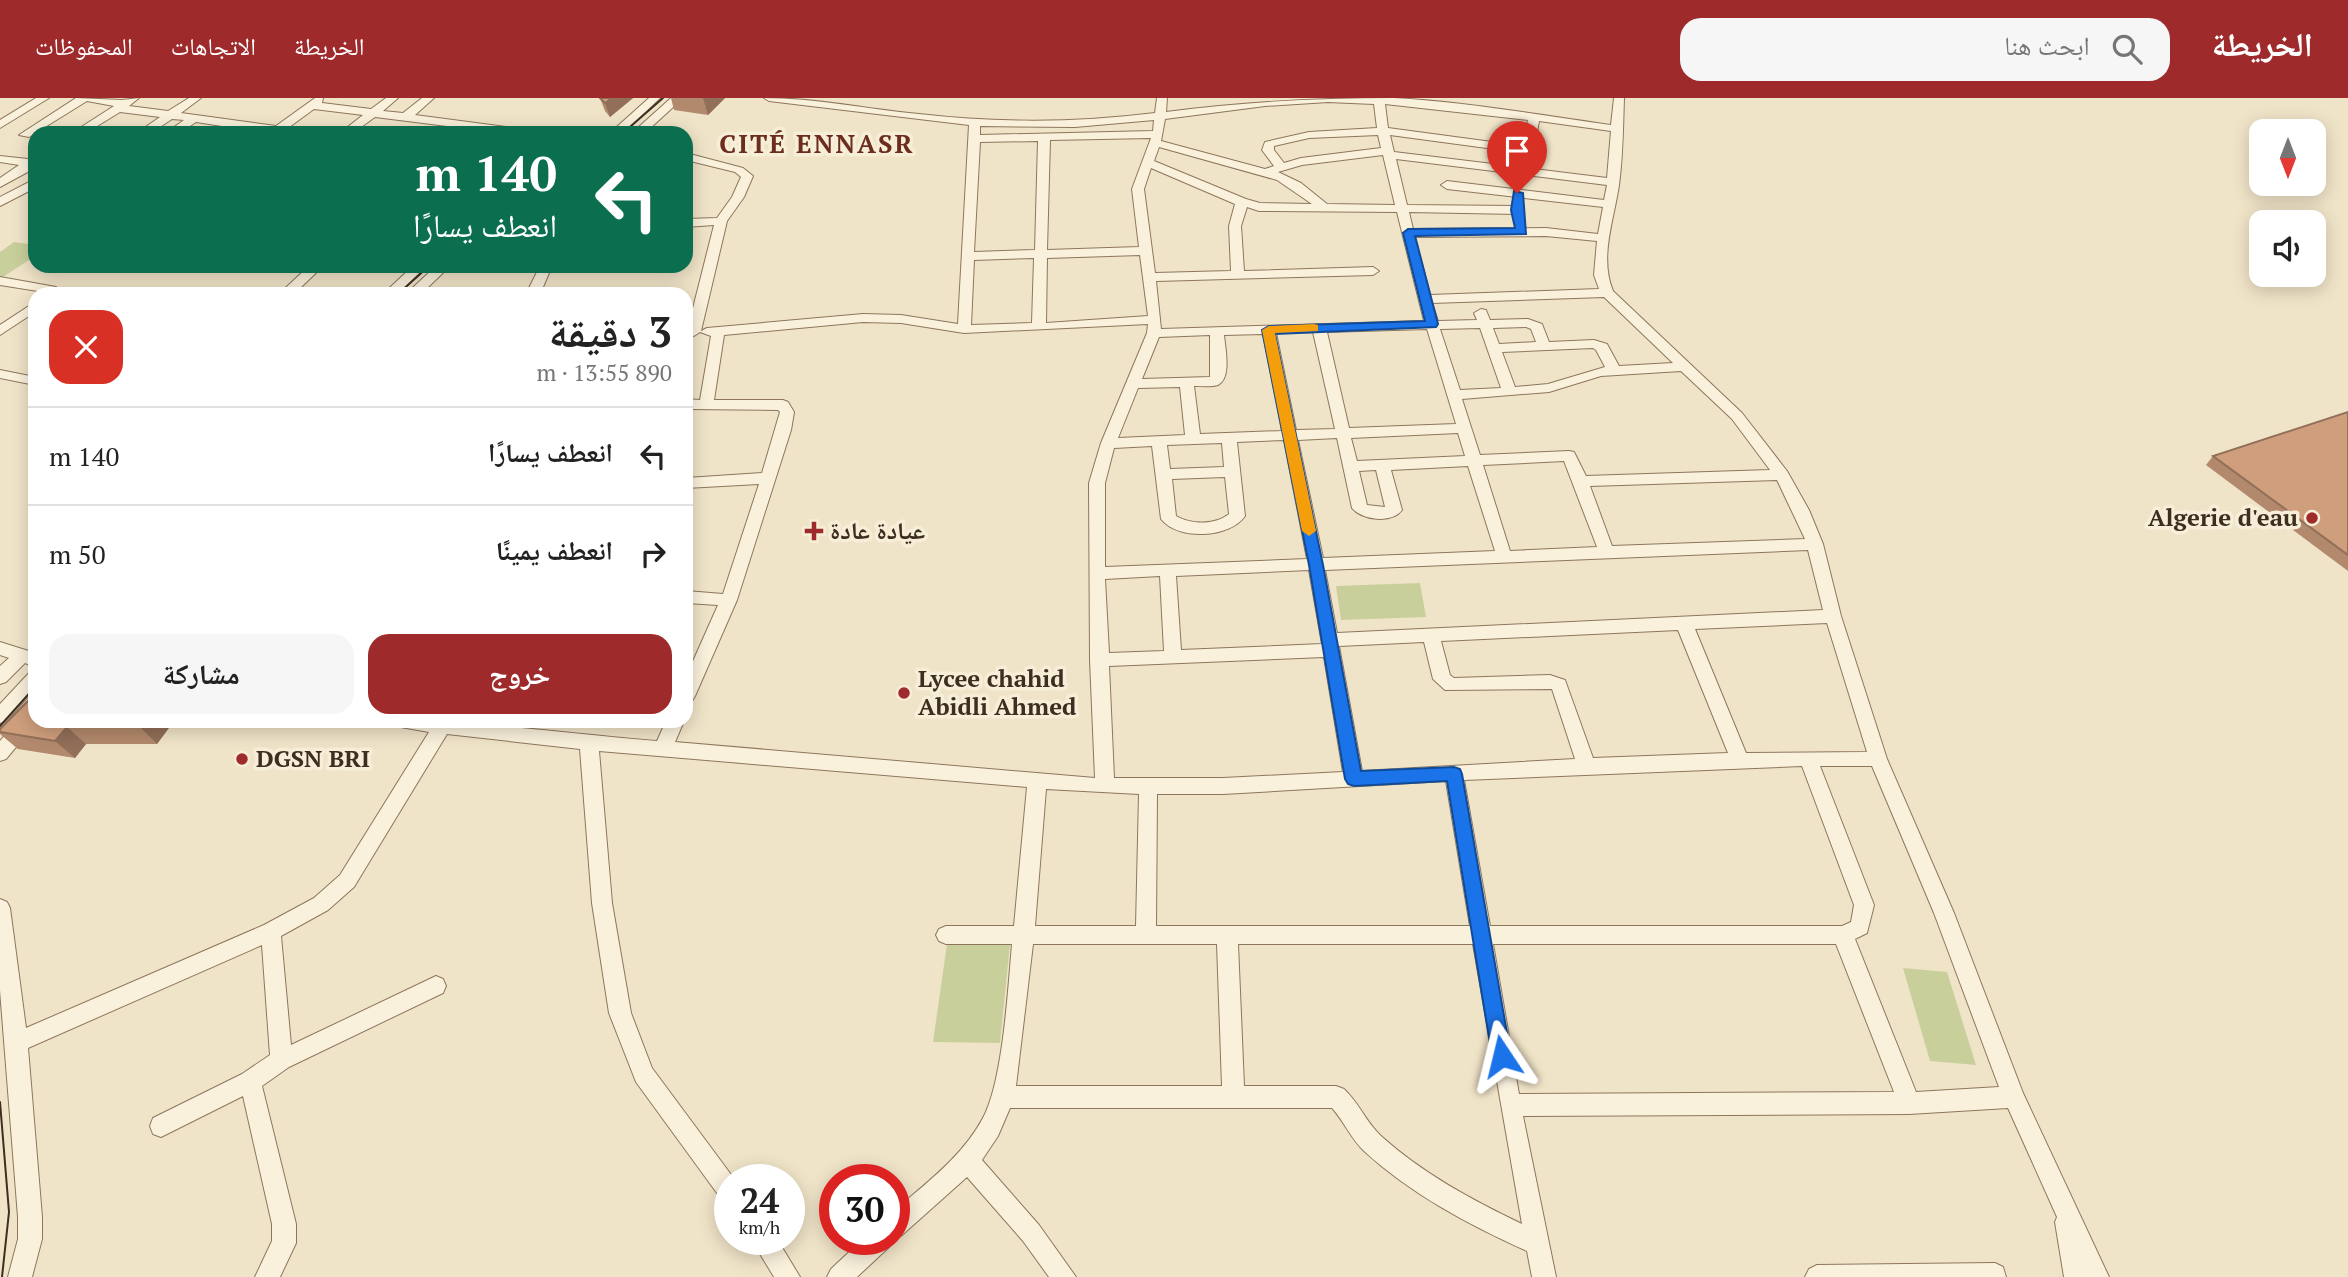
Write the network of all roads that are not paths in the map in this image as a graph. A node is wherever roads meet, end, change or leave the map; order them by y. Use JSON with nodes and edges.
{"nodes":[{"id":1,"x":44,"y":98,"type":"edge"},
{"id":2,"x":84,"y":98,"type":"edge"},
{"id":3,"x":90,"y":98,"type":"edge"},
{"id":4,"x":196,"y":98,"type":"edge"},
{"id":5,"x":393,"y":98,"type":"edge"},
{"id":6,"x":429,"y":98,"type":"edge"},
{"id":7,"x":655,"y":98,"type":"edge"},
{"id":8,"x":678,"y":98,"type":"edge"},
{"id":9,"x":769,"y":98,"type":"edge"},
{"id":10,"x":1162,"y":98,"type":"edge"},
{"id":11,"x":1619,"y":98,"type":"edge"},
{"id":12,"x":1379,"y":99,"type":"edge"},
{"id":13,"x":316,"y":102,"type":"edge"},
{"id":14,"x":125,"y":103,"type":"edge"},
{"id":15,"x":373,"y":113,"type":"junction"},
{"id":16,"x":170,"y":115,"type":"junction"},
{"id":17,"x":405,"y":117,"type":"junction"},
{"id":18,"x":1162,"y":117,"type":"junction"},
{"id":19,"x":195,"y":118,"type":"junction"},
{"id":20,"x":1534,"y":118,"type":"junction"},
{"id":21,"x":975,"y":122,"type":"junction"},
{"id":22,"x":0,"y":125,"type":"edge"},
{"id":23,"x":1460,"y":125,"type":"junction"},
{"id":24,"x":44,"y":126,"type":"edge"},
{"id":25,"x":89,"y":126,"type":"edge"},
{"id":26,"x":154,"y":126,"type":"edge"},
{"id":27,"x":183,"y":126,"type":"edge"},
{"id":28,"x":245,"y":126,"type":"edge"},
{"id":29,"x":284,"y":126,"type":"edge"},
{"id":30,"x":355,"y":126,"type":"edge"},
{"id":31,"x":475,"y":126,"type":"edge"},
{"id":32,"x":623,"y":126,"type":"edge"},
{"id":33,"x":646,"y":126,"type":"edge"},
{"id":34,"x":1618,"y":129,"type":"junction"},
{"id":35,"x":0,"y":131,"type":"edge"},
{"id":36,"x":1383,"y":131,"type":"junction"},
{"id":37,"x":28,"y":136,"type":"edge"},
{"id":38,"x":1044,"y":137,"type":"junction"},
{"id":39,"x":974,"y":139,"type":"junction"},
{"id":40,"x":1157,"y":139,"type":"junction"},
{"id":41,"x":1388,"y":153,"type":"junction"},
{"id":42,"x":693,"y":158,"type":"edge"},
{"id":43,"x":0,"y":159,"type":"edge"},
{"id":44,"x":1443,"y":160,"type":"junction"},
{"id":45,"x":28,"y":162,"type":"edge"},
{"id":46,"x":1146,"y":162,"type":"junction"},
{"id":47,"x":28,"y":166,"type":"edge"},
{"id":48,"x":1281,"y":167,"type":"junction"},
{"id":49,"x":1266,"y":172,"type":"junction"},
{"id":50,"x":5,"y":179,"type":"edge"},
{"id":51,"x":28,"y":182,"type":"edge"},
{"id":52,"x":1613,"y":182,"type":"junction"},
{"id":53,"x":1447,"y":185,"type":"junction"},
{"id":54,"x":28,"y":186,"type":"edge"},
{"id":55,"x":1517,"y":193,"type":"junction"},
{"id":56,"x":0,"y":202,"type":"edge"},
{"id":57,"x":1242,"y":202,"type":"junction"},
{"id":58,"x":1610,"y":204,"type":"junction"},
{"id":59,"x":1324,"y":208,"type":"junction"},
{"id":60,"x":1402,"y":209,"type":"junction"},
{"id":61,"x":1452,"y":210,"type":"junction"},
{"id":62,"x":1517,"y":210,"type":"junction"},
{"id":63,"x":721,"y":221,"type":"junction"},
{"id":64,"x":693,"y":223,"type":"edge"},
{"id":65,"x":1522,"y":231,"type":"junction"},
{"id":66,"x":1408,"y":233,"type":"junction"},
{"id":67,"x":1604,"y":238,"type":"junction"},
{"id":68,"x":1144,"y":251,"type":"junction"},
{"id":69,"x":1042,"y":254,"type":"junction"},
{"id":70,"x":966,"y":256,"type":"junction"},
{"id":71,"x":1373,"y":271,"type":"dead end"},
{"id":72,"x":309,"y":273,"type":"edge"},
{"id":73,"x":413,"y":273,"type":"edge"},
{"id":74,"x":436,"y":273,"type":"edge"},
{"id":75,"x":1238,"y":274,"type":"junction"},
{"id":76,"x":1149,"y":276,"type":"junction"},
{"id":77,"x":0,"y":281,"type":"edge"},
{"id":78,"x":34,"y":287,"type":"edge"},
{"id":79,"x":294,"y":287,"type":"edge"},
{"id":80,"x":398,"y":287,"type":"edge"},
{"id":81,"x":421,"y":287,"type":"edge"},
{"id":82,"x":1608,"y":293,"type":"junction"},
{"id":83,"x":1475,"y":298,"type":"junction"},
{"id":84,"x":1424,"y":299,"type":"junction"},
{"id":85,"x":28,"y":311,"type":"edge"},
{"id":86,"x":693,"y":321,"type":"edge"},
{"id":87,"x":1485,"y":323,"type":"junction"},
{"id":88,"x":1432,"y":324,"type":"junction"},
{"id":89,"x":1154,"y":326,"type":"junction"},
{"id":90,"x":1039,"y":327,"type":"junction"},
{"id":91,"x":1319,"y":328,"type":"junction"},
{"id":92,"x":964,"y":329,"type":"junction"},
{"id":93,"x":1269,"y":330,"type":"junction"},
{"id":94,"x":0,"y":331,"type":"edge"},
{"id":95,"x":1217,"y":331,"type":"junction"},
{"id":96,"x":693,"y":332,"type":"edge"},
{"id":97,"x":718,"y":332,"type":"junction"},
{"id":98,"x":1544,"y":346,"type":"junction"},
{"id":99,"x":1494,"y":348,"type":"junction"},
{"id":100,"x":1687,"y":366,"type":"junction"},
{"id":101,"x":1614,"y":371,"type":"junction"},
{"id":102,"x":0,"y":374,"type":"edge"},
{"id":103,"x":28,"y":380,"type":"edge"},
{"id":104,"x":1187,"y":383,"type":"junction"},
{"id":105,"x":1133,"y":384,"type":"junction"},
{"id":106,"x":1510,"y":392,"type":"junction"},
{"id":107,"x":1455,"y":395,"type":"junction"},
{"id":108,"x":693,"y":404,"type":"edge"},
{"id":109,"x":706,"y":404,"type":"junction"},
{"id":110,"x":1465,"y":428,"type":"junction"},
{"id":111,"x":1345,"y":433,"type":"junction"},
{"id":112,"x":1290,"y":436,"type":"junction"},
{"id":113,"x":1229,"y":438,"type":"junction"},
{"id":114,"x":1193,"y":439,"type":"junction"},
{"id":115,"x":1159,"y":440,"type":"junction"},
{"id":116,"x":1108,"y":443,"type":"junction"},
{"id":117,"x":1476,"y":459,"type":"junction"},
{"id":118,"x":1382,"y":465,"type":"junction"},
{"id":119,"x":1351,"y":466,"type":"junction"},
{"id":120,"x":1233,"y":472,"type":"junction"},
{"id":121,"x":1164,"y":474,"type":"junction"},
{"id":122,"x":1782,"y":475,"type":"junction"},
{"id":123,"x":768,"y":478,"type":"junction"},
{"id":124,"x":1581,"y":481,"type":"junction"},
{"id":125,"x":693,"y":483,"type":"edge"},
{"id":126,"x":1815,"y":544,"type":"junction"},
{"id":127,"x":1606,"y":551,"type":"junction"},
{"id":128,"x":1504,"y":556,"type":"junction"},
{"id":129,"x":1316,"y":565,"type":"junction"},
{"id":130,"x":1168,"y":570,"type":"junction"},
{"id":131,"x":1097,"y":573,"type":"junction"},
{"id":132,"x":693,"y":597,"type":"edge"},
{"id":133,"x":729,"y":600,"type":"junction"},
{"id":134,"x":1833,"y":616,"type":"junction"},
{"id":135,"x":1684,"y":623,"type":"junction"},
{"id":136,"x":1431,"y":636,"type":"junction"},
{"id":137,"x":1330,"y":645,"type":"junction"},
{"id":138,"x":0,"y":648,"type":"edge"},
{"id":139,"x":1173,"y":656,"type":"junction"},
{"id":140,"x":28,"y":658,"type":"edge"},
{"id":141,"x":1099,"y":660,"type":"junction"},
{"id":142,"x":0,"y":677,"type":"edge"},
{"id":143,"x":693,"y":680,"type":"edge"},
{"id":144,"x":28,"y":686,"type":"edge"},
{"id":145,"x":0,"y":716,"type":"edge"},
{"id":146,"x":28,"y":720,"type":"edge"},
{"id":147,"x":441,"y":728,"type":"edge"},
{"id":148,"x":483,"y":728,"type":"edge"},
{"id":149,"x":672,"y":728,"type":"edge"},
{"id":150,"x":589,"y":743,"type":"junction"},
{"id":151,"x":663,"y":748,"type":"junction"},
{"id":152,"x":0,"y":754,"type":"edge"},
{"id":153,"x":1808,"y":759,"type":"junction"},
{"id":154,"x":1878,"y":759,"type":"junction"},
{"id":155,"x":1740,"y":761,"type":"junction"},
{"id":156,"x":1587,"y":766,"type":"junction"},
{"id":157,"x":1454,"y":774,"type":"junction"},
{"id":158,"x":1354,"y":779,"type":"junction"},
{"id":159,"x":1037,"y":782,"type":"junction"},
{"id":160,"x":1105,"y":786,"type":"junction"},
{"id":161,"x":1148,"y":787,"type":"junction"},
{"id":162,"x":0,"y":908,"type":"edge"},
{"id":163,"x":271,"y":931,"type":"junction"},
{"id":164,"x":1481,"y":933,"type":"junction"},
{"id":165,"x":1227,"y":934,"type":"junction"},
{"id":166,"x":946,"y":935,"type":"dead end"},
{"id":167,"x":1024,"y":935,"type":"junction"},
{"id":168,"x":1146,"y":935,"type":"junction"},
{"id":169,"x":1843,"y":935,"type":"junction"},
{"id":170,"x":436,"y":986,"type":"dead end"},
{"id":171,"x":17,"y":1042,"type":"junction"},
{"id":172,"x":281,"y":1060,"type":"junction"},
{"id":173,"x":250,"y":1081,"type":"junction"},
{"id":174,"x":1002,"y":1097,"type":"junction"},
{"id":175,"x":1233,"y":1097,"type":"junction"},
{"id":176,"x":2014,"y":1097,"type":"junction"},
{"id":177,"x":1909,"y":1104,"type":"junction"},
{"id":178,"x":1510,"y":1105,"type":"junction"},
{"id":179,"x":162,"y":1126,"type":"dead end"},
{"id":180,"x":967,"y":1160,"type":"junction"},
{"id":181,"x":714,"y":1170,"type":"edge"},
{"id":182,"x":910,"y":1212,"type":"edge"},
{"id":183,"x":2066,"y":1212,"type":"junction"},
{"id":184,"x":1537,"y":1243,"type":"junction"},
{"id":185,"x":774,"y":1255,"type":"edge"},
{"id":186,"x":863,"y":1255,"type":"edge"},
{"id":187,"x":1995,"y":1275,"type":"dead end"},
{"id":188,"x":20,"y":1277,"type":"edge"},
{"id":189,"x":267,"y":1277,"type":"edge"},
{"id":190,"x":788,"y":1277,"type":"edge"},
{"id":191,"x":839,"y":1277,"type":"edge"},
{"id":192,"x":1064,"y":1277,"type":"edge"},
{"id":193,"x":1544,"y":1277,"type":"edge"},
{"id":194,"x":1816,"y":1277,"type":"edge"},
{"id":195,"x":1841,"y":1277,"type":"edge"},
{"id":196,"x":2076,"y":1277,"type":"edge"},
{"id":197,"x":2097,"y":1277,"type":"edge"}],
"edges":[{"from":1,"to":22,"type":"street"},
{"from":2,"to":24,"type":"street"},
{"from":3,"to":14,"type":"street"},
{"from":4,"to":16,"type":"street"},
{"from":5,"to":15,"type":"street"},
{"from":6,"to":17,"type":"street"},
{"from":7,"to":32,"type":"street"},
{"from":8,"to":33,"type":"street"},
{"from":9,"to":21,"type":"street"},
{"from":10,"to":18,"type":"street"},
{"from":11,"to":34,"type":"street"},
{"from":12,"to":18,"type":"street"},
{"from":12,"to":23,"type":"street"},
{"from":12,"to":36,"type":"street"},
{"from":13,"to":15,"type":"street"},
{"from":13,"to":29,"type":"street"},
{"from":14,"to":16,"type":"street"},
{"from":14,"to":25,"type":"street"},
{"from":15,"to":17,"type":"street"},
{"from":15,"to":30,"type":"street"},
{"from":16,"to":19,"type":"street"},
{"from":16,"to":26,"type":"street"},
{"from":17,"to":31,"type":"street"},
{"from":18,"to":21,"type":"street"},
{"from":18,"to":40,"type":"street"},
{"from":19,"to":27,"type":"street"},
{"from":19,"to":28,"type":"street"},
{"from":20,"to":23,"type":"street"},
{"from":20,"to":23,"type":"street"},
{"from":20,"to":34,"type":"street"},
{"from":21,"to":39,"type":"street"},
{"from":23,"to":36,"type":"street"},
{"from":34,"to":52,"type":"street"},
{"from":35,"to":37,"type":"street"},
{"from":36,"to":41,"type":"street"},
{"from":36,"to":48,"type":"street"},
{"from":38,"to":39,"type":"street"},
{"from":38,"to":40,"type":"street"},
{"from":38,"to":69,"type":"street"},
{"from":39,"to":70,"type":"street"},
{"from":40,"to":46,"type":"street"},
{"from":40,"to":49,"type":"street"},
{"from":41,"to":44,"type":"street"},
{"from":41,"to":48,"type":"street"},
{"from":41,"to":60,"type":"street"},
{"from":42,"to":63,"type":"street"},
{"from":43,"to":45,"type":"street"},
{"from":44,"to":52,"type":"street"},
{"from":44,"to":53,"type":"street"},
{"from":46,"to":57,"type":"street"},
{"from":46,"to":68,"type":"street"},
{"from":47,"to":50,"type":"street"},
{"from":48,"to":49,"type":"street"},
{"from":49,"to":59,"type":"street"},
{"from":50,"to":51,"type":"street"},
{"from":52,"to":58,"type":"street"},
{"from":53,"to":55,"type":"street"},
{"from":53,"to":61,"type":"street"},
{"from":54,"to":56,"type":"street"},
{"from":55,"to":58,"type":"street"},
{"from":55,"to":62,"type":"street"},
{"from":57,"to":59,"type":"street"},
{"from":57,"to":75,"type":"street"},
{"from":58,"to":67,"type":"street"},
{"from":59,"to":60,"type":"street"},
{"from":60,"to":61,"type":"street"},
{"from":60,"to":66,"type":"street"},
{"from":61,"to":62,"type":"street"},
{"from":62,"to":65,"type":"street"},
{"from":63,"to":64,"type":"street"},
{"from":63,"to":86,"type":"street"},
{"from":65,"to":66,"type":"street"},
{"from":65,"to":67,"type":"street"},
{"from":66,"to":84,"type":"street"},
{"from":67,"to":82,"type":"street"},
{"from":68,"to":69,"type":"street"},
{"from":68,"to":76,"type":"street"},
{"from":69,"to":70,"type":"street"},
{"from":69,"to":90,"type":"street"},
{"from":70,"to":92,"type":"street"},
{"from":71,"to":75,"type":"street"},
{"from":72,"to":79,"type":"street"},
{"from":73,"to":80,"type":"street"},
{"from":74,"to":81,"type":"street"},
{"from":75,"to":76,"type":"street"},
{"from":76,"to":89,"type":"street"},
{"from":77,"to":78,"type":"street"},
{"from":82,"to":83,"type":"street"},
{"from":82,"to":100,"type":"street"},
{"from":83,"to":84,"type":"street"},
{"from":83,"to":87,"type":"street"},
{"from":84,"to":88,"type":"street"},
{"from":85,"to":94,"type":"street"},
{"from":87,"to":88,"type":"street"},
{"from":87,"to":98,"type":"street"},
{"from":87,"to":99,"type":"street"},
{"from":88,"to":91,"type":"street"},
{"from":88,"to":107,"type":"street"},
{"from":89,"to":90,"type":"street"},
{"from":89,"to":95,"type":"street"},
{"from":89,"to":105,"type":"street"},
{"from":90,"to":92,"type":"street"},
{"from":91,"to":93,"type":"street"},
{"from":91,"to":111,"type":"street"},
{"from":92,"to":97,"type":"street"},
{"from":93,"to":95,"type":"street"},
{"from":93,"to":112,"type":"street"},
{"from":95,"to":104,"type":"street"},
{"from":96,"to":97,"type":"street"},
{"from":97,"to":109,"type":"street"},
{"from":98,"to":99,"type":"street"},
{"from":98,"to":101,"type":"street"},
{"from":99,"to":106,"type":"street"},
{"from":100,"to":101,"type":"street"},
{"from":100,"to":122,"type":"street"},
{"from":101,"to":106,"type":"street"},
{"from":102,"to":103,"type":"street"},
{"from":104,"to":105,"type":"street"},
{"from":104,"to":114,"type":"street"},
{"from":105,"to":116,"type":"street"},
{"from":106,"to":107,"type":"street"},
{"from":107,"to":110,"type":"street"},
{"from":108,"to":109,"type":"street"},
{"from":109,"to":123,"type":"street"},
{"from":110,"to":111,"type":"street"},
{"from":110,"to":117,"type":"street"},
{"from":111,"to":112,"type":"street"},
{"from":111,"to":119,"type":"street"},
{"from":112,"to":113,"type":"street"},
{"from":112,"to":129,"type":"street"},
{"from":113,"to":114,"type":"street"},
{"from":113,"to":120,"type":"street"},
{"from":114,"to":115,"type":"street"},
{"from":115,"to":116,"type":"street"},
{"from":115,"to":121,"type":"street"},
{"from":116,"to":131,"type":"street"},
{"from":117,"to":118,"type":"street"},
{"from":117,"to":124,"type":"street"},
{"from":117,"to":128,"type":"street"},
{"from":118,"to":119,"type":"street"},
{"from":118,"to":119,"type":"street"},
{"from":120,"to":121,"type":"street"},
{"from":120,"to":121,"type":"street"},
{"from":122,"to":124,"type":"street"},
{"from":122,"to":126,"type":"street"},
{"from":123,"to":125,"type":"street"},
{"from":123,"to":133,"type":"street"},
{"from":124,"to":127,"type":"street"},
{"from":126,"to":127,"type":"street"},
{"from":126,"to":134,"type":"street"},
{"from":127,"to":128,"type":"street"},
{"from":128,"to":129,"type":"street"},
{"from":129,"to":130,"type":"street"},
{"from":129,"to":137,"type":"street"},
{"from":130,"to":131,"type":"street"},
{"from":130,"to":139,"type":"street"},
{"from":131,"to":141,"type":"street"},
{"from":132,"to":133,"type":"street"},
{"from":133,"to":143,"type":"street"},
{"from":134,"to":135,"type":"street"},
{"from":134,"to":154,"type":"street"},
{"from":135,"to":136,"type":"street"},
{"from":135,"to":155,"type":"street"},
{"from":136,"to":137,"type":"street"},
{"from":136,"to":156,"type":"street"},
{"from":137,"to":139,"type":"street"},
{"from":137,"to":158,"type":"street"},
{"from":138,"to":140,"type":"street"},
{"from":139,"to":141,"type":"street"},
{"from":140,"to":142,"type":"street"},
{"from":141,"to":160,"type":"street"},
{"from":144,"to":145,"type":"street"},
{"from":146,"to":152,"type":"street"},
{"from":147,"to":163,"type":"street"},
{"from":148,"to":150,"type":"street"},
{"from":149,"to":151,"type":"street"},
{"from":150,"to":151,"type":"street"},
{"from":150,"to":181,"type":"street"},
{"from":151,"to":159,"type":"street"},
{"from":153,"to":154,"type":"street"},
{"from":153,"to":155,"type":"street"},
{"from":153,"to":169,"type":"street"},
{"from":154,"to":176,"type":"street"},
{"from":155,"to":156,"type":"street"},
{"from":156,"to":157,"type":"street"},
{"from":157,"to":158,"type":"street"},
{"from":157,"to":164,"type":"street"},
{"from":158,"to":161,"type":"street"},
{"from":159,"to":160,"type":"street"},
{"from":159,"to":167,"type":"street"},
{"from":160,"to":161,"type":"street"},
{"from":161,"to":168,"type":"street"},
{"from":162,"to":171,"type":"street"},
{"from":163,"to":171,"type":"street"},
{"from":163,"to":172,"type":"street"},
{"from":164,"to":165,"type":"street"},
{"from":164,"to":169,"type":"street"},
{"from":164,"to":178,"type":"street"},
{"from":165,"to":168,"type":"street"},
{"from":165,"to":175,"type":"street"},
{"from":166,"to":167,"type":"street"},
{"from":167,"to":168,"type":"street"},
{"from":167,"to":174,"type":"street"},
{"from":169,"to":177,"type":"street"},
{"from":170,"to":172,"type":"street"},
{"from":171,"to":188,"type":"street"},
{"from":172,"to":173,"type":"street"},
{"from":173,"to":179,"type":"street"},
{"from":173,"to":189,"type":"street"},
{"from":174,"to":175,"type":"street"},
{"from":174,"to":180,"type":"street"},
{"from":175,"to":184,"type":"street"},
{"from":176,"to":177,"type":"street"},
{"from":176,"to":183,"type":"street"},
{"from":177,"to":178,"type":"street"},
{"from":178,"to":184,"type":"street"},
{"from":180,"to":182,"type":"street"},
{"from":180,"to":192,"type":"street"},
{"from":183,"to":196,"type":"street"},
{"from":183,"to":197,"type":"street"},
{"from":184,"to":193,"type":"street"},
{"from":185,"to":190,"type":"street"},
{"from":186,"to":191,"type":"street"},
{"from":187,"to":195,"type":"street"},
{"from":194,"to":195,"type":"street"}]}
